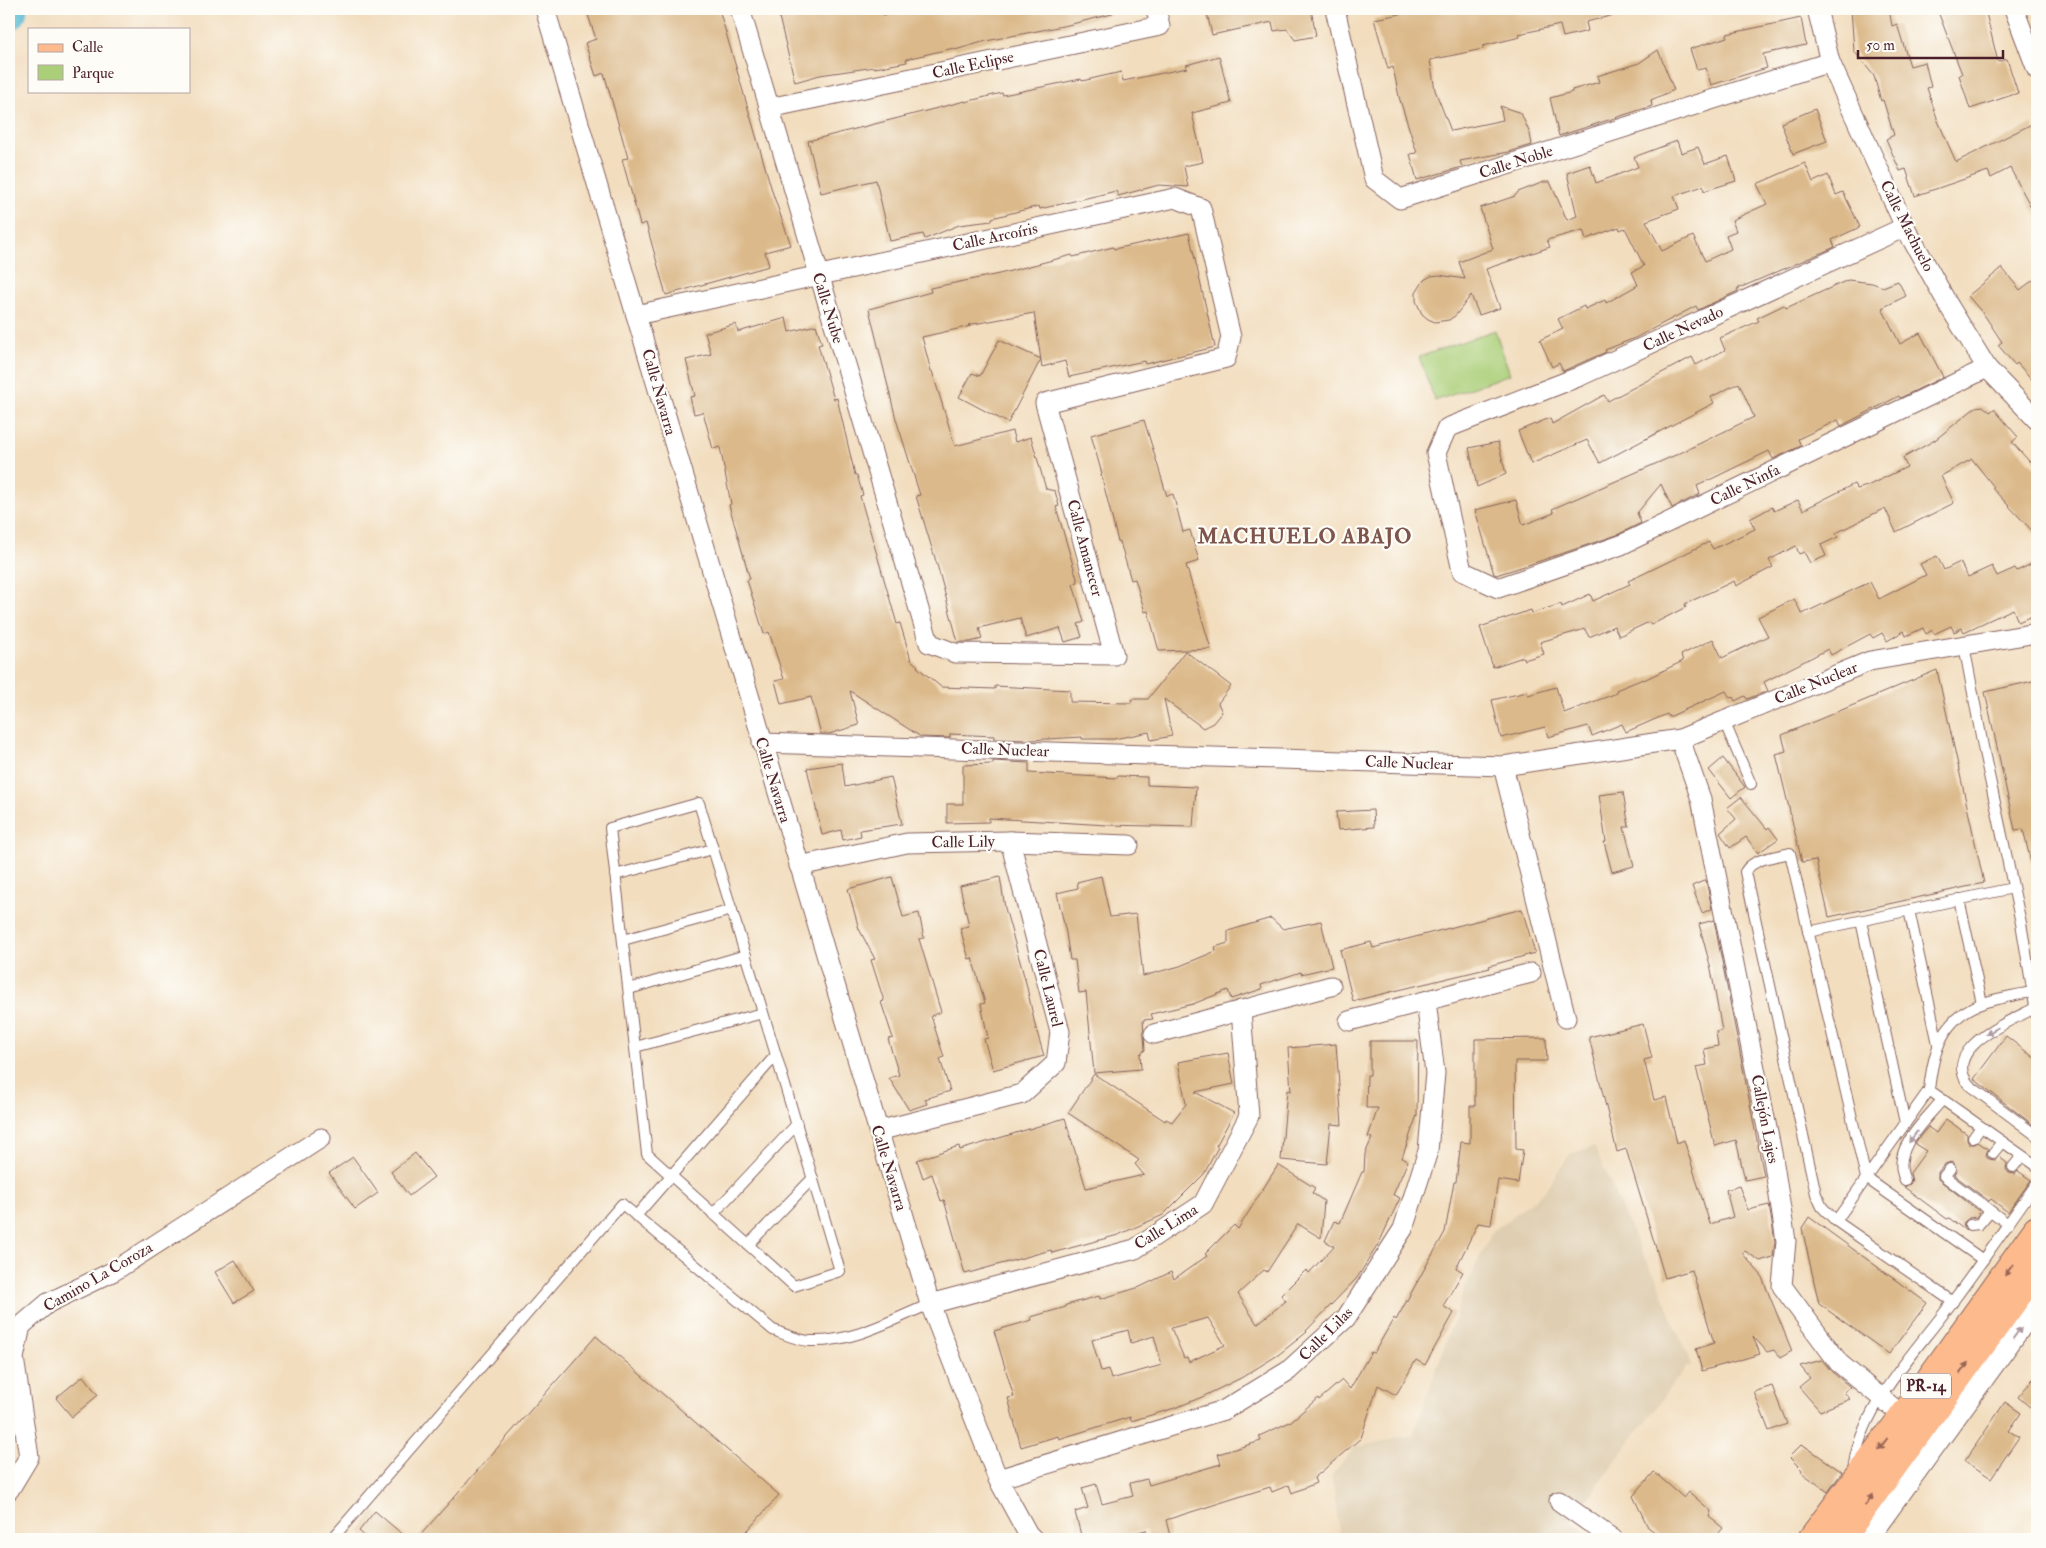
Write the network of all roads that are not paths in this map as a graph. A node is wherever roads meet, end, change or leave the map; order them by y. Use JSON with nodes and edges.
{"nodes":[{"id":1,"x":545,"y":9,"type":"edge"},
{"id":2,"x":740,"y":9,"type":"edge"},
{"id":3,"x":1156,"y":9,"type":"edge"},
{"id":4,"x":1335,"y":9,"type":"edge"},
{"id":5,"x":1817,"y":9,"type":"edge"},
{"id":6,"x":2014,"y":9,"type":"edge"},
{"id":7,"x":1830,"y":62,"type":"junction"},
{"id":8,"x":2037,"y":70,"type":"edge"},
{"id":9,"x":769,"y":108,"type":"junction"},
{"id":10,"x":1905,"y":227,"type":"junction"},
{"id":11,"x":818,"y":276,"type":"junction"},
{"id":12,"x":636,"y":315,"type":"junction"},
{"id":13,"x":1226,"y":358,"type":"joint"},
{"id":14,"x":1987,"y":368,"type":"junction"},
{"id":15,"x":2037,"y":420,"type":"edge"},
{"id":16,"x":1498,"y":588,"type":"joint"},
{"id":17,"x":918,"y":606,"type":"joint"},
{"id":18,"x":2037,"y":633,"type":"edge"},
{"id":19,"x":1964,"y":645,"type":"junction"},
{"id":20,"x":1724,"y":721,"type":"junction"},
{"id":21,"x":1680,"y":739,"type":"junction"},
{"id":22,"x":762,"y":743,"type":"junction"},
{"id":23,"x":1503,"y":766,"type":"junction"},
{"id":24,"x":1751,"y":784,"type":"dead end"},
{"id":25,"x":1010,"y":841,"type":"junction"},
{"id":26,"x":1129,"y":845,"type":"dead end"},
{"id":27,"x":713,"y":849,"type":"junction"},
{"id":28,"x":799,"y":866,"type":"junction"},
{"id":29,"x":616,"y":875,"type":"junction"},
{"id":30,"x":2013,"y":888,"type":"junction"},
{"id":31,"x":1959,"y":899,"type":"junction"},
{"id":32,"x":732,"y":910,"type":"junction"},
{"id":33,"x":1910,"y":910,"type":"junction"},
{"id":34,"x":1861,"y":921,"type":"junction"},
{"id":35,"x":1808,"y":932,"type":"junction"},
{"id":36,"x":623,"y":940,"type":"junction"},
{"id":37,"x":746,"y":955,"type":"junction"},
{"id":38,"x":1531,"y":973,"type":"dead end"},
{"id":39,"x":1331,"y":986,"type":"dead end"},
{"id":40,"x":629,"y":989,"type":"junction"},
{"id":41,"x":2032,"y":992,"type":"junction"},
{"id":42,"x":1426,"y":1001,"type":"junction"},
{"id":43,"x":1982,"y":1003,"type":"junction"},
{"id":44,"x":1242,"y":1010,"type":"junction"},
{"id":45,"x":763,"y":1013,"type":"junction"},
{"id":46,"x":2036,"y":1013,"type":"edge"},
{"id":47,"x":1566,"y":1018,"type":"dead end"},
{"id":48,"x":1349,"y":1021,"type":"dead end"},
{"id":49,"x":1154,"y":1034,"type":"dead end"},
{"id":50,"x":1938,"y":1044,"type":"junction"},
{"id":51,"x":635,"y":1047,"type":"junction"},
{"id":52,"x":776,"y":1055,"type":"junction"},
{"id":53,"x":1929,"y":1090,"type":"junction"},
{"id":54,"x":1942,"y":1100,"type":"junction"},
{"id":55,"x":1905,"y":1123,"type":"junction"},
{"id":56,"x":797,"y":1124,"type":"junction"},
{"id":57,"x":1980,"y":1127,"type":"junction"},
{"id":58,"x":878,"y":1131,"type":"junction"},
{"id":59,"x":2037,"y":1136,"type":"edge"},
{"id":60,"x":321,"y":1138,"type":"dead end"},
{"id":61,"x":1972,"y":1138,"type":"dead end"},
{"id":62,"x":2002,"y":1142,"type":"junction"},
{"id":63,"x":1993,"y":1153,"type":"dead end"},
{"id":64,"x":2022,"y":1156,"type":"junction"},
{"id":65,"x":2037,"y":1166,"type":"edge"},
{"id":66,"x":2013,"y":1167,"type":"dead end"},
{"id":67,"x":1950,"y":1169,"type":"dead end"},
{"id":68,"x":670,"y":1176,"type":"junction"},
{"id":69,"x":813,"y":1178,"type":"junction"},
{"id":70,"x":1866,"y":1178,"type":"junction"},
{"id":71,"x":1905,"y":1180,"type":"dead end"},
{"id":72,"x":2037,"y":1183,"type":"edge"},
{"id":73,"x":1988,"y":1205,"type":"junction"},
{"id":74,"x":713,"y":1214,"type":"junction"},
{"id":75,"x":636,"y":1216,"type":"junction"},
{"id":76,"x":1836,"y":1221,"type":"junction"},
{"id":77,"x":2008,"y":1224,"type":"junction"},
{"id":78,"x":1970,"y":1226,"type":"dead end"},
{"id":79,"x":2037,"y":1230,"type":"edge"},
{"id":80,"x":748,"y":1245,"type":"junction"},
{"id":81,"x":1983,"y":1260,"type":"junction"},
{"id":82,"x":2037,"y":1268,"type":"edge"},
{"id":83,"x":1953,"y":1302,"type":"junction"},
{"id":84,"x":930,"y":1304,"type":"junction"},
{"id":85,"x":2037,"y":1306,"type":"edge"},
{"id":86,"x":1880,"y":1397,"type":"junction"},
{"id":87,"x":1920,"y":1430,"type":"junction"},
{"id":88,"x":998,"y":1479,"type":"junction"},
{"id":89,"x":1853,"y":1484,"type":"junction"},
{"id":90,"x":9,"y":1490,"type":"edge"},
{"id":91,"x":1559,"y":1501,"type":"dead end"},
{"id":92,"x":332,"y":1539,"type":"edge"},
{"id":93,"x":1033,"y":1539,"type":"edge"},
{"id":94,"x":1613,"y":1539,"type":"edge"},
{"id":95,"x":1812,"y":1539,"type":"edge"},
{"id":96,"x":1840,"y":1539,"type":"edge"},
{"id":97,"x":1868,"y":1539,"type":"edge"}],
"edges":[{"from":1,"to":12,"type":"street","name":"Calle Navarra"},
{"from":2,"to":9,"type":"street","name":"Calle Nube"},
{"from":3,"to":9,"type":"street","name":"Calle Eclipse"},
{"from":4,"to":7,"type":"street","name":"Calle Noble"},
{"from":5,"to":7,"type":"street","name":"Calle Machuelo"},
{"from":6,"to":8,"type":"street"},
{"from":7,"to":10,"type":"street","name":"Calle Machuelo"},
{"from":9,"to":11,"type":"street","name":"Calle Nube"},
{"from":10,"to":14,"type":"street","name":"Calle Machuelo"},
{"from":10,"to":16,"type":"street","name":"Calle Nevado"},
{"from":11,"to":12,"type":"street","name":"Calle Arcoíris"},
{"from":11,"to":13,"type":"street","name":"Calle Arcoíris"},
{"from":11,"to":17,"type":"street","name":"Calle Nube"},
{"from":12,"to":22,"type":"street","name":"Calle Navarra"},
{"from":13,"to":17,"type":"street","name":"Calle Amanecer"},
{"from":14,"to":15,"type":"street","name":"Calle Machuelo"},
{"from":14,"to":16,"type":"street","name":"Calle Ninfa"},
{"from":18,"to":19,"type":"street","name":"Calle Nuclear"},
{"from":19,"to":20,"type":"street","name":"Calle Nuclear"},
{"from":19,"to":30,"type":"lane"},
{"from":20,"to":21,"type":"street","name":"Calle Nuclear"},
{"from":20,"to":24,"type":"lane"},
{"from":21,"to":23,"type":"street","name":"Calle Nuclear"},
{"from":21,"to":86,"type":"street","name":"Callejón Lajes"},
{"from":22,"to":23,"type":"street","name":"Calle Nuclear"},
{"from":22,"to":28,"type":"street","name":"Calle Navarra"},
{"from":23,"to":47,"type":"street"},
{"from":25,"to":26,"type":"street","name":"Calle Lily"},
{"from":25,"to":28,"type":"street","name":"Calle Lily"},
{"from":25,"to":58,"type":"street","name":"Calle Laurel"},
{"from":27,"to":29,"type":"lane"},
{"from":27,"to":29,"type":"lane"},
{"from":27,"to":32,"type":"lane"},
{"from":28,"to":58,"type":"street","name":"Calle Navarra"},
{"from":29,"to":36,"type":"lane"},
{"from":30,"to":31,"type":"lane"},
{"from":30,"to":41,"type":"lane"},
{"from":31,"to":33,"type":"lane"},
{"from":31,"to":43,"type":"lane"},
{"from":32,"to":36,"type":"lane"},
{"from":32,"to":37,"type":"lane"},
{"from":33,"to":34,"type":"lane"},
{"from":33,"to":50,"type":"lane"},
{"from":34,"to":35,"type":"lane"},
{"from":34,"to":55,"type":"lane"},
{"from":35,"to":70,"type":"lane"},
{"from":35,"to":76,"type":"lane"},
{"from":36,"to":40,"type":"lane"},
{"from":37,"to":40,"type":"lane"},
{"from":37,"to":45,"type":"lane"},
{"from":38,"to":42,"type":"street"},
{"from":39,"to":44,"type":"street"},
{"from":40,"to":51,"type":"lane"},
{"from":41,"to":43,"type":"lane"},
{"from":41,"to":46,"type":"lane"},
{"from":42,"to":48,"type":"street"},
{"from":42,"to":88,"type":"street","name":"Calle Lilas"},
{"from":43,"to":50,"type":"lane"},
{"from":44,"to":49,"type":"street"},
{"from":44,"to":84,"type":"street","name":"Calle Lima"},
{"from":45,"to":51,"type":"lane"},
{"from":45,"to":52,"type":"lane"},
{"from":46,"to":59,"type":"lane","one_way":true},
{"from":50,"to":53,"type":"lane"},
{"from":51,"to":68,"type":"lane"},
{"from":52,"to":56,"type":"lane"},
{"from":52,"to":68,"type":"lane"},
{"from":53,"to":54,"type":"lane"},
{"from":53,"to":55,"type":"lane"},
{"from":54,"to":57,"type":"lane"},
{"from":54,"to":71,"type":"lane","one_way":true},
{"from":55,"to":70,"type":"lane"},
{"from":56,"to":69,"type":"lane"},
{"from":56,"to":74,"type":"lane"},
{"from":57,"to":61,"type":"lane"},
{"from":57,"to":62,"type":"lane"},
{"from":58,"to":84,"type":"street","name":"Calle Navarra"},
{"from":60,"to":90,"type":"street","name":"Camino La Coroza"},
{"from":62,"to":63,"type":"lane"},
{"from":62,"to":64,"type":"lane"},
{"from":64,"to":65,"type":"lane"},
{"from":64,"to":66,"type":"lane"},
{"from":67,"to":73,"type":"lane"},
{"from":68,"to":74,"type":"lane"},
{"from":68,"to":75,"type":"lane"},
{"from":69,"to":80,"type":"lane"},
{"from":69,"to":80,"type":"lane"},
{"from":70,"to":76,"type":"lane"},
{"from":70,"to":81,"type":"lane"},
{"from":72,"to":77,"type":"lane"},
{"from":73,"to":77,"type":"lane"},
{"from":73,"to":78,"type":"lane"},
{"from":74,"to":80,"type":"lane"},
{"from":75,"to":84,"type":"lane"},
{"from":75,"to":92,"type":"lane"},
{"from":76,"to":83,"type":"lane"},
{"from":77,"to":81,"type":"lane"},
{"from":79,"to":87,"type":"main road","number":"PR-14","one_way":true},
{"from":81,"to":83,"type":"lane"},
{"from":87,"to":82,"type":"main road","number":"PR-14","one_way":true},
{"from":83,"to":86,"type":"lane"},
{"from":84,"to":88,"type":"street","name":"Calle Navarra"},
{"from":87,"to":85,"type":"street","one_way":true},
{"from":86,"to":87,"type":"street","name":"Callejón Lajes"},
{"from":86,"to":89,"type":"lane"},
{"from":87,"to":89,"type":"main road","number":"PR-14","one_way":true},
{"from":96,"to":87,"type":"main road","number":"PR-14","one_way":true},
{"from":87,"to":97,"type":"street"},
{"from":88,"to":93,"type":"street","name":"Calle Navarra"},
{"from":89,"to":95,"type":"main road","number":"PR-14"},
{"from":91,"to":94,"type":"street"}]}
